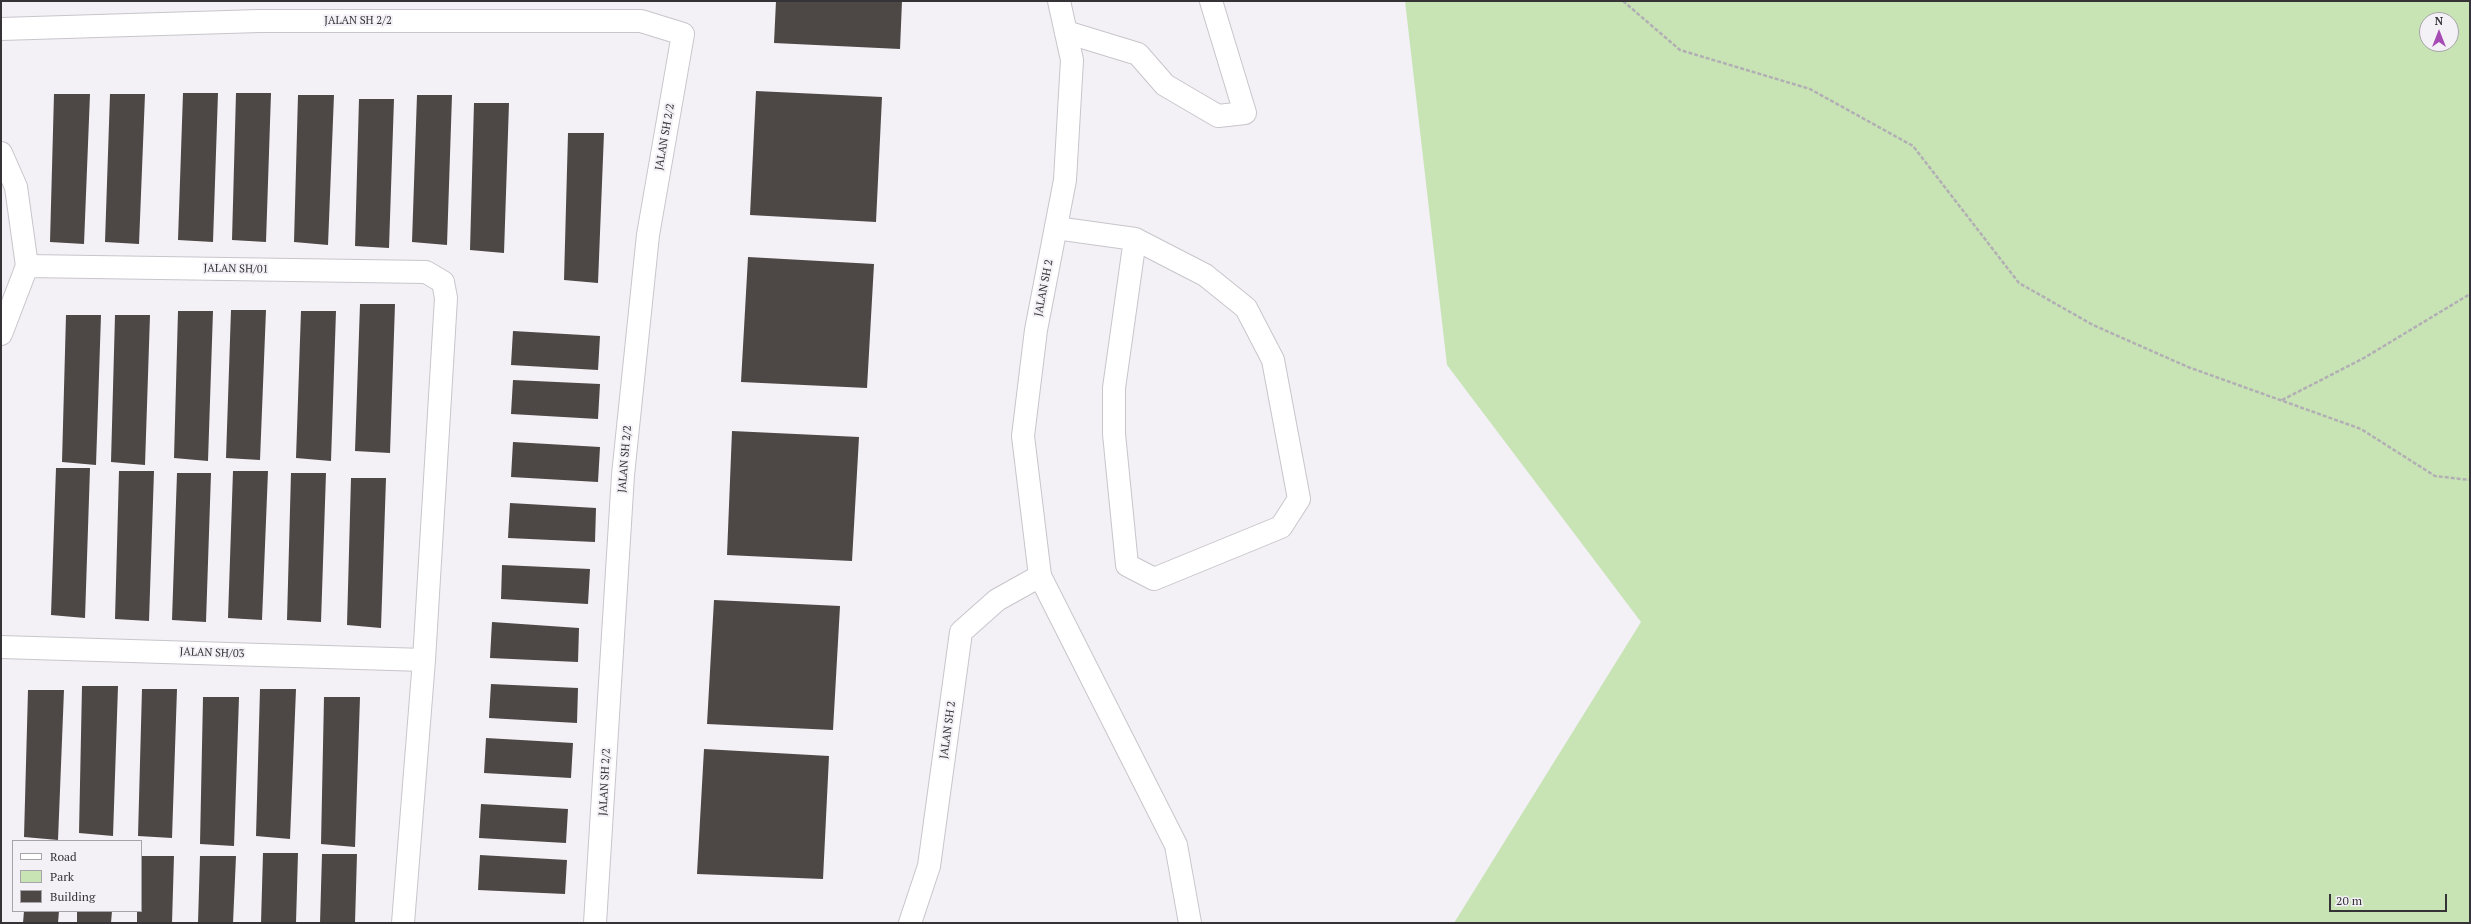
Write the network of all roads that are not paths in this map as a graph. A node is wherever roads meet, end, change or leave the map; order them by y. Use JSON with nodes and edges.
{"nodes":[{"id":1,"x":1059,"y":1,"type":"edge"},
{"id":2,"x":1211,"y":1,"type":"edge"},
{"id":3,"x":1,"y":29,"type":"edge"},
{"id":4,"x":1066,"y":32,"type":"junction"},
{"id":5,"x":1,"y":152,"type":"edge"},
{"id":6,"x":1056,"y":228,"type":"junction"},
{"id":7,"x":1135,"y":239,"type":"junction"},
{"id":8,"x":27,"y":266,"type":"junction"},
{"id":9,"x":1,"y":334,"type":"edge"},
{"id":10,"x":1040,"y":576,"type":"junction"},
{"id":11,"x":1,"y":647,"type":"edge"},
{"id":12,"x":424,"y":660,"type":"junction"},
{"id":13,"x":403,"y":923,"type":"edge"},
{"id":14,"x":595,"y":923,"type":"edge"},
{"id":15,"x":910,"y":923,"type":"edge"},
{"id":16,"x":1190,"y":923,"type":"edge"}],
"edges":[{"from":1,"to":4,"type":"street","name":"JALAN SH 2"},
{"from":2,"to":4,"type":"street"},
{"from":3,"to":14,"type":"street","name":"JALAN SH 2/2"},
{"from":4,"to":6,"type":"street","name":"JALAN SH 2"},
{"from":5,"to":8,"type":"street"},
{"from":6,"to":7,"type":"street"},
{"from":6,"to":10,"type":"street","name":"JALAN SH 2"},
{"from":7,"to":7,"type":"street"},
{"from":8,"to":9,"type":"street"},
{"from":8,"to":12,"type":"street","name":"JALAN SH/01"},
{"from":10,"to":15,"type":"street","name":"JALAN SH 2"},
{"from":10,"to":16,"type":"street","name":"JALAN SH 2"},
{"from":11,"to":12,"type":"street","name":"JALAN SH/03"},
{"from":12,"to":13,"type":"street"}]}
